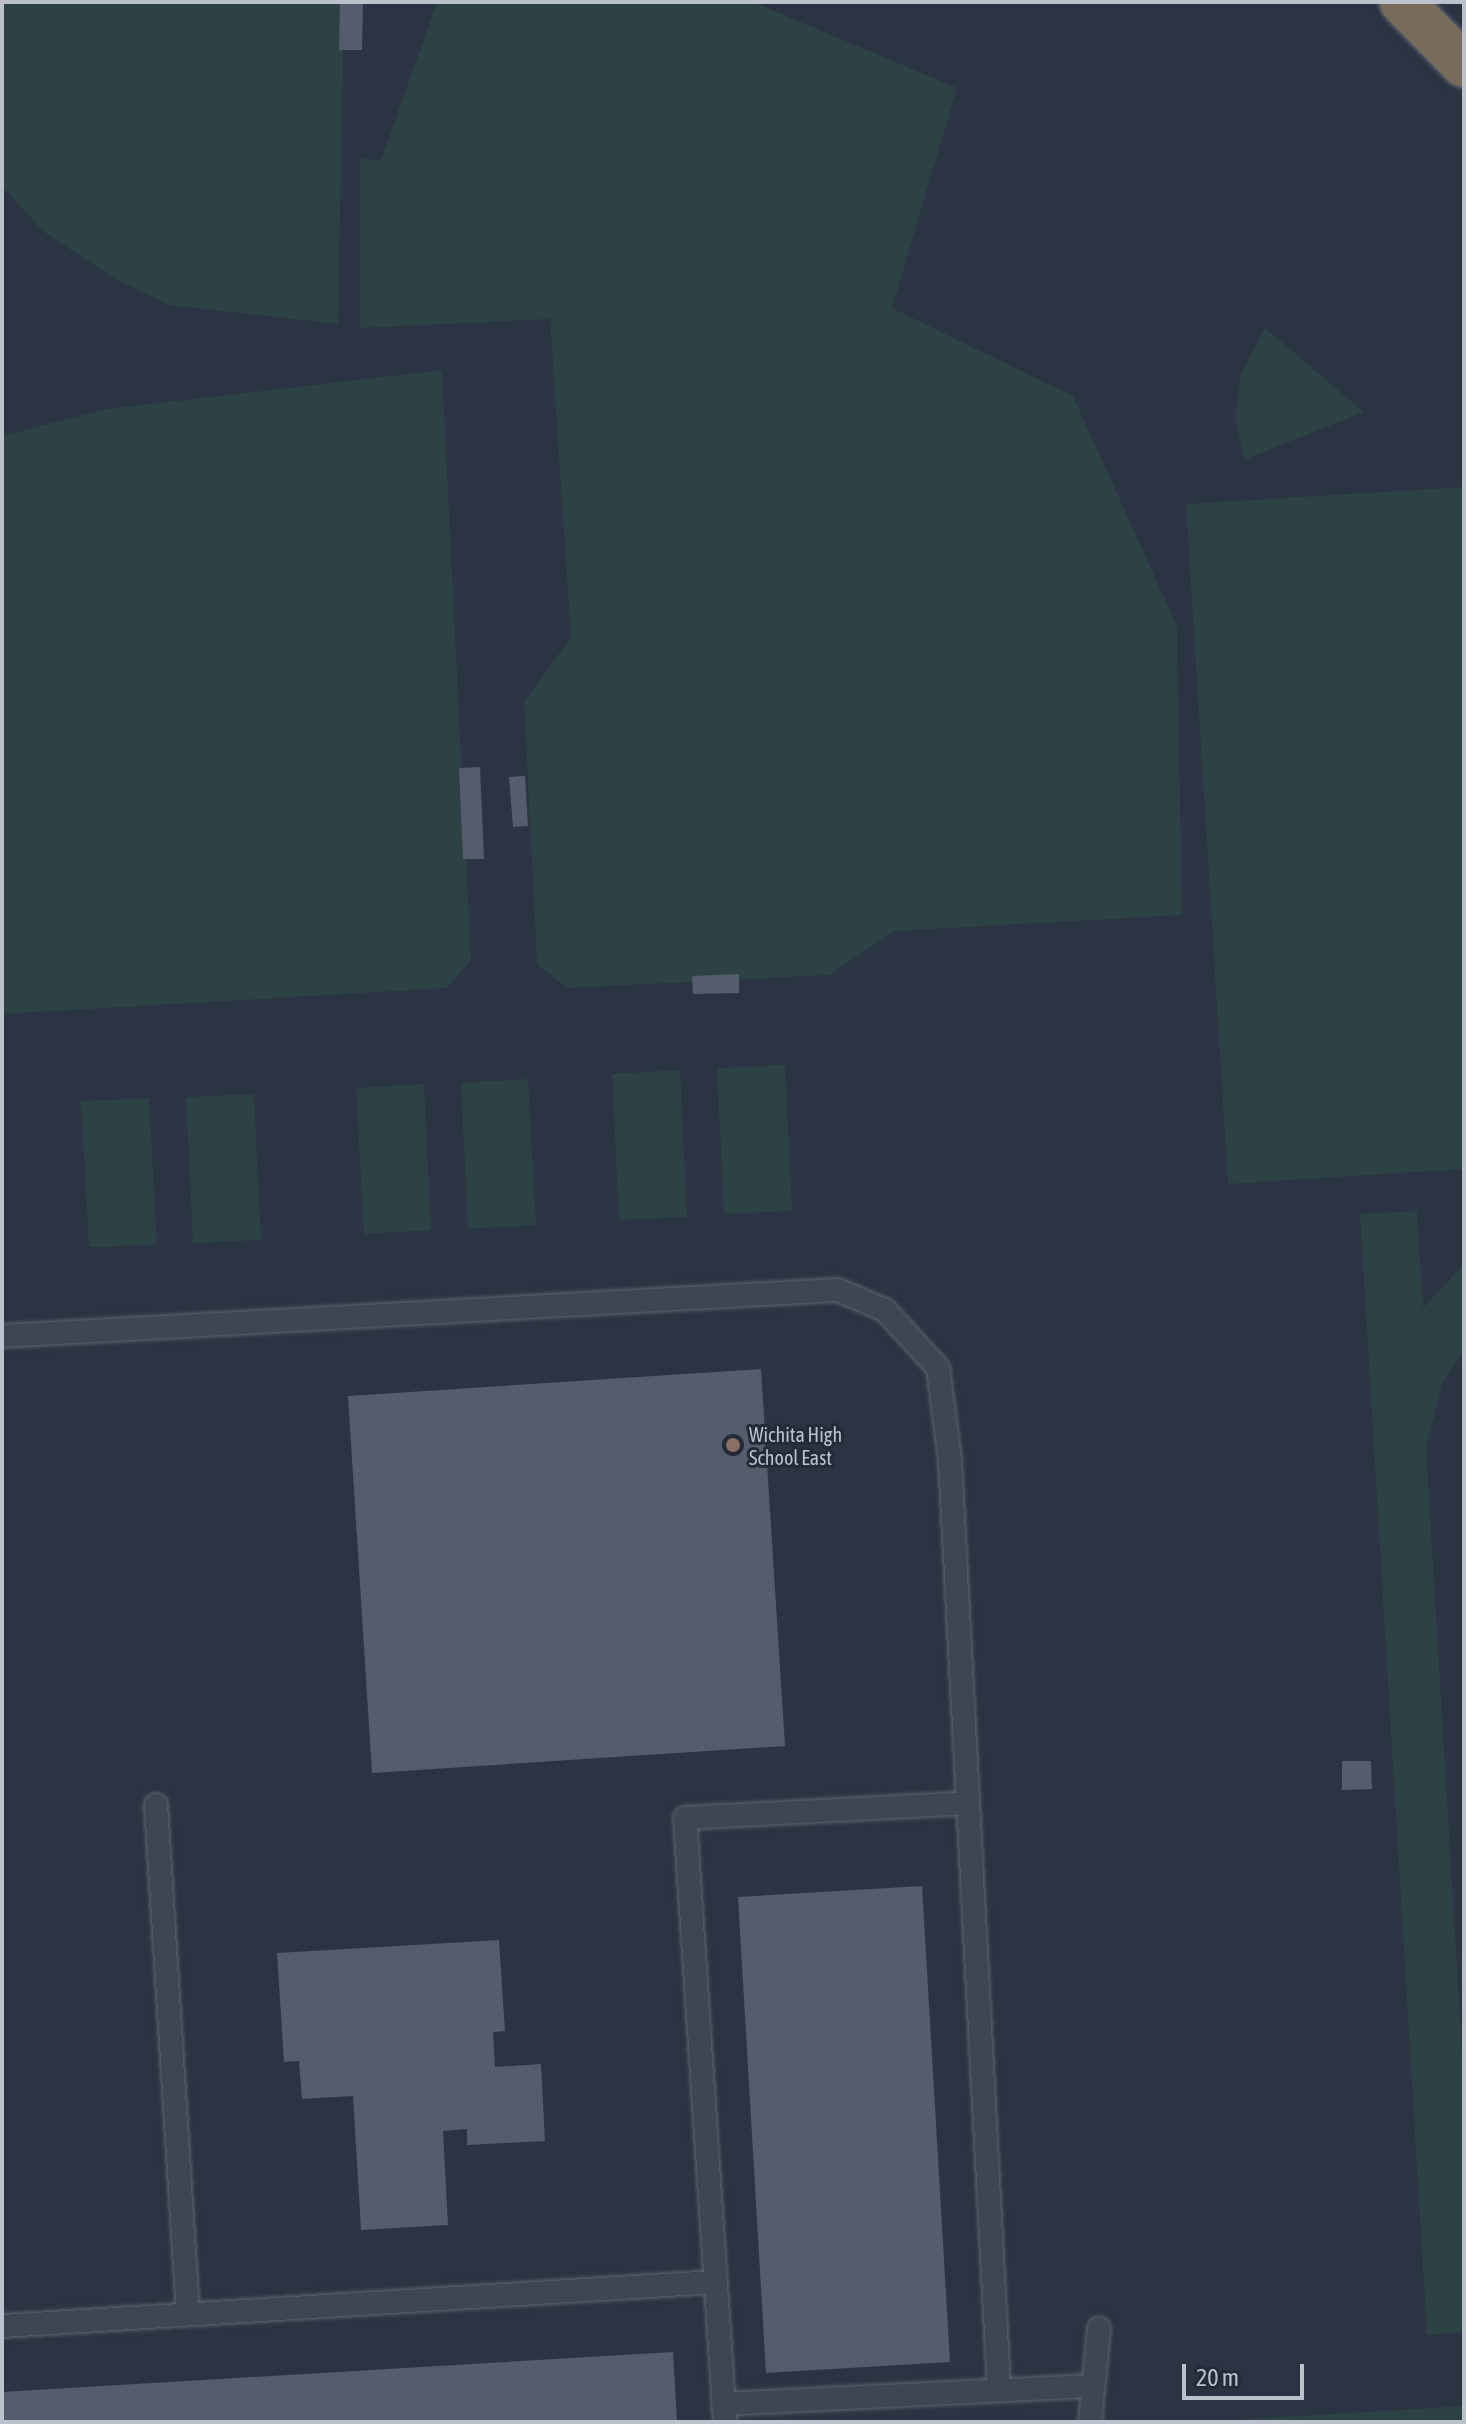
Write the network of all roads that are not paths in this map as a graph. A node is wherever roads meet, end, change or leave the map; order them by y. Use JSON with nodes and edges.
{"nodes":[{"id":1,"x":1402,"y":2,"type":"edge"},
{"id":2,"x":1464,"y":65,"type":"edge"},
{"id":3,"x":2,"y":1336,"type":"edge"},
{"id":4,"x":968,"y":1803,"type":"junction"},
{"id":5,"x":156,"y":1805,"type":"dead end"},
{"id":6,"x":715,"y":2282,"type":"junction"},
{"id":7,"x":188,"y":2314,"type":"junction"},
{"id":8,"x":2,"y":2326,"type":"edge"},
{"id":9,"x":1099,"y":2328,"type":"dead end"},
{"id":10,"x":1090,"y":2386,"type":"junction"},
{"id":11,"x":999,"y":2390,"type":"junction"},
{"id":12,"x":724,"y":2413,"type":"edge"},
{"id":13,"x":1090,"y":2422,"type":"edge"}],
"edges":[{"from":1,"to":2,"type":"highway"},
{"from":3,"to":4,"type":"lane"},
{"from":4,"to":6,"type":"lane"},
{"from":4,"to":11,"type":"lane"},
{"from":5,"to":7,"type":"lane"},
{"from":6,"to":7,"type":"lane"},
{"from":6,"to":12,"type":"lane"},
{"from":7,"to":8,"type":"lane"},
{"from":9,"to":10,"type":"lane"},
{"from":10,"to":11,"type":"lane"},
{"from":10,"to":13,"type":"lane"},
{"from":11,"to":12,"type":"lane"}]}
